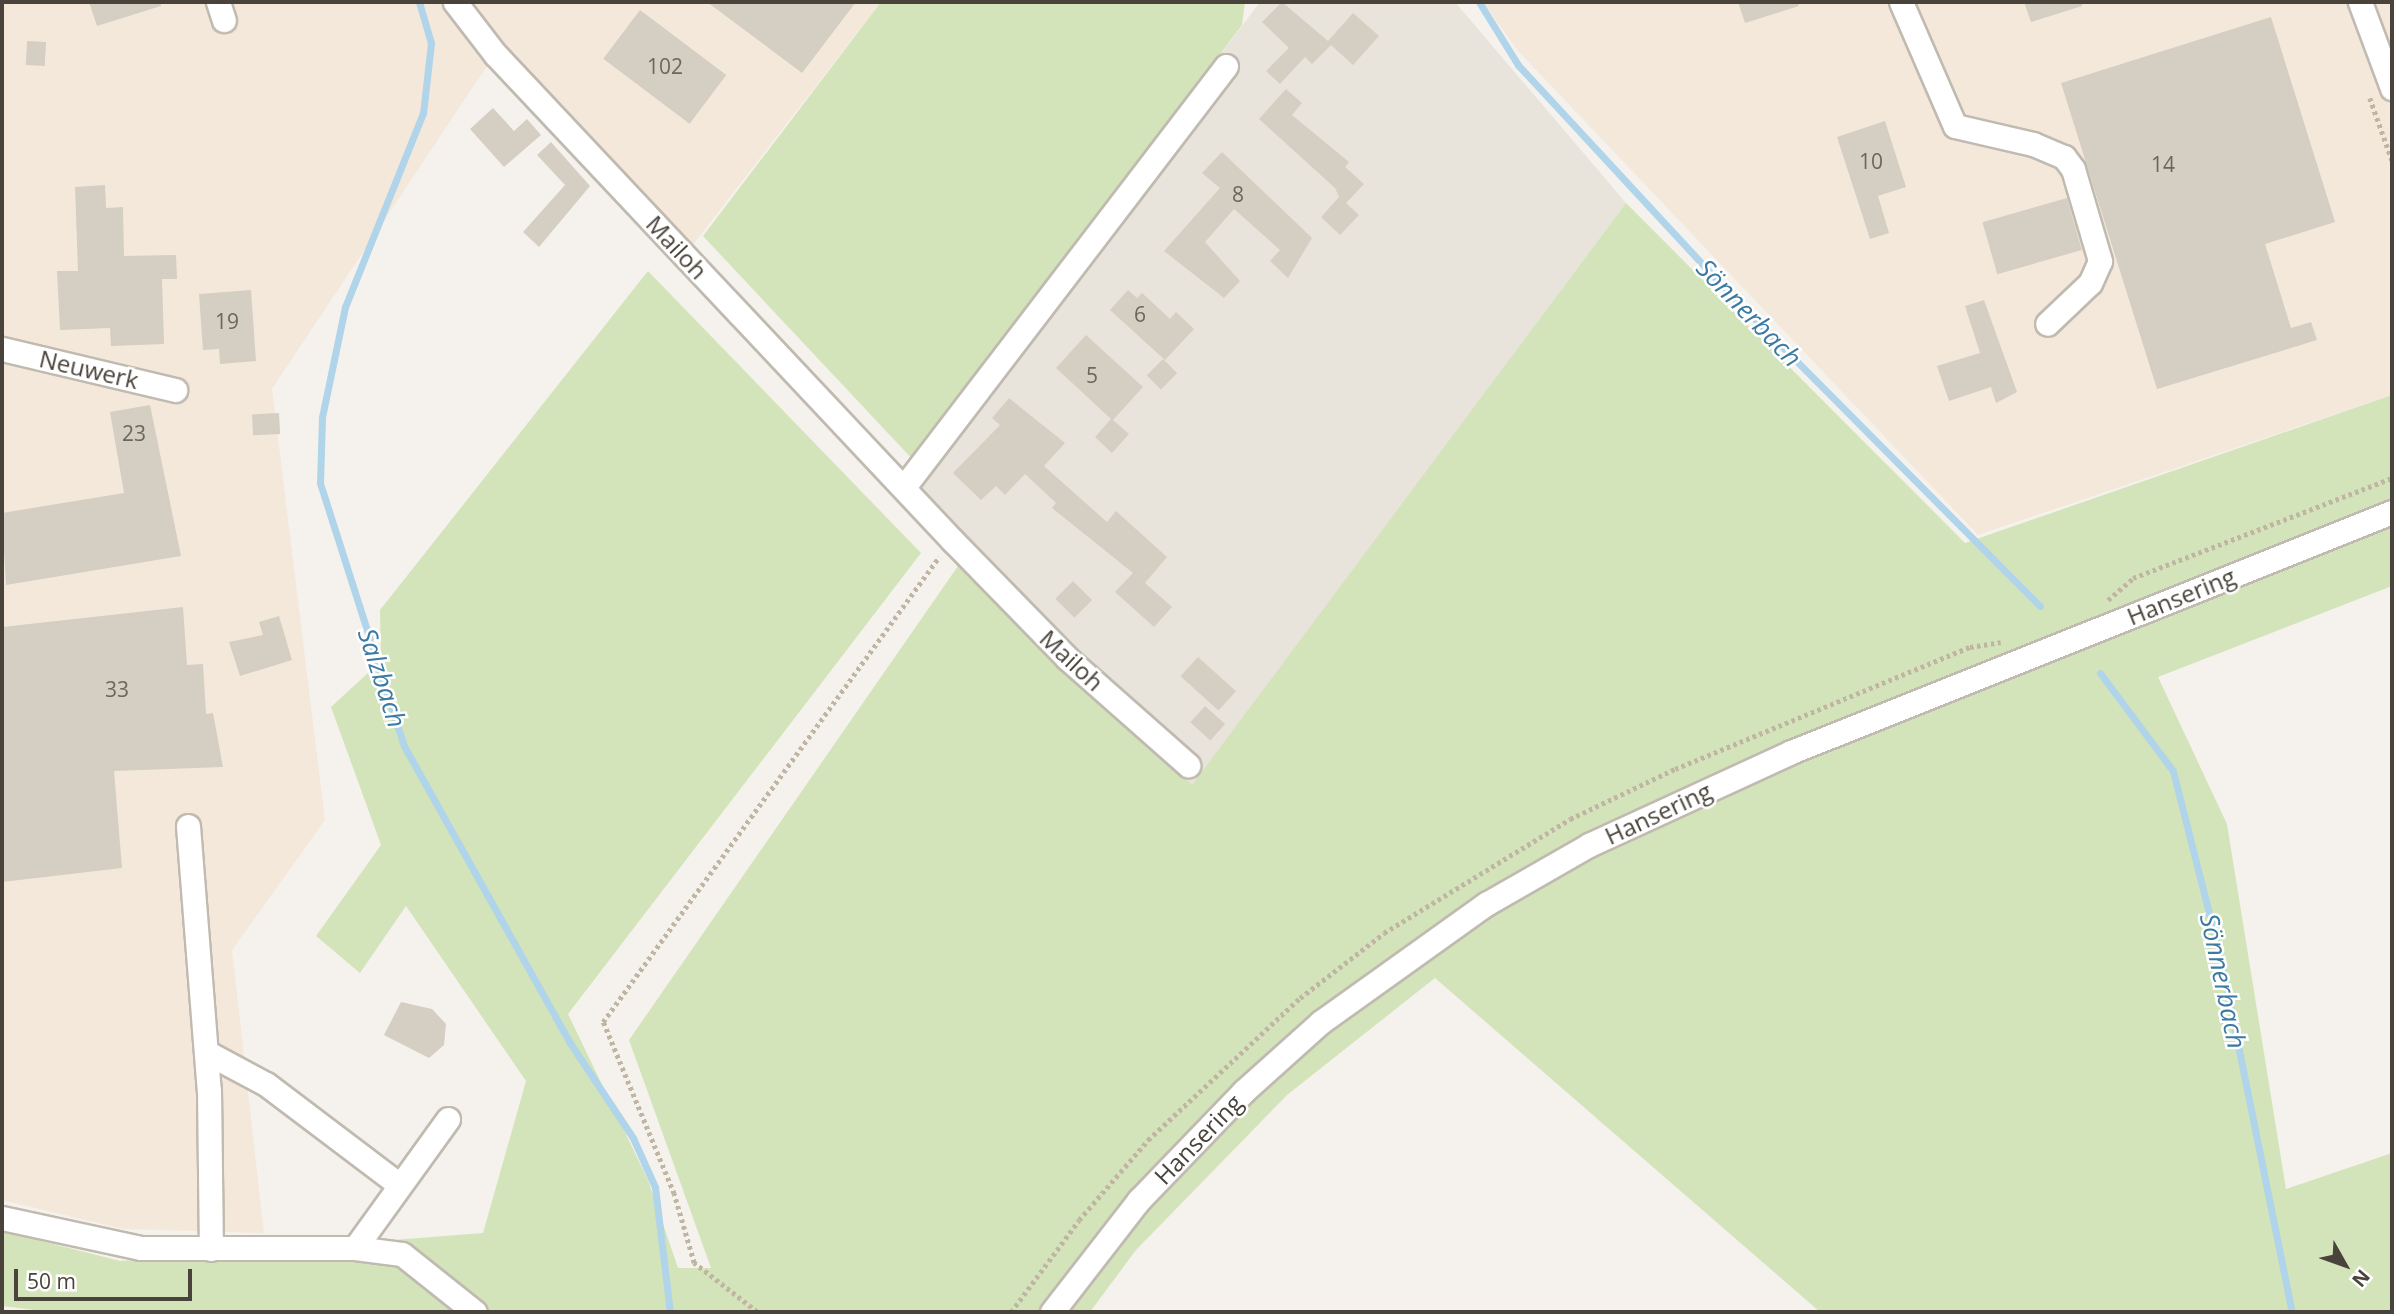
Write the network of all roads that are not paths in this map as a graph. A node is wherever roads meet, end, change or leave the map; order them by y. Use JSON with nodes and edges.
{"nodes":[{"id":1,"x":455,"y":2,"type":"edge"},
{"id":2,"x":1901,"y":2,"type":"edge"},
{"id":3,"x":2360,"y":2,"type":"edge"},
{"id":4,"x":1226,"y":66,"type":"dead end"},
{"id":5,"x":2392,"y":88,"type":"edge"},
{"id":6,"x":2047,"y":324,"type":"dead end"},
{"id":7,"x":2,"y":349,"type":"edge"},
{"id":8,"x":175,"y":390,"type":"dead end"},
{"id":9,"x":904,"y":487,"type":"junction"},
{"id":10,"x":2392,"y":512,"type":"edge"},
{"id":11,"x":1188,"y":765,"type":"dead end"},
{"id":12,"x":188,"y":826,"type":"dead end"},
{"id":13,"x":206,"y":1052,"type":"junction"},
{"id":14,"x":448,"y":1119,"type":"dead end"},
{"id":15,"x":398,"y":1184,"type":"junction"},
{"id":16,"x":2,"y":1219,"type":"edge"},
{"id":17,"x":355,"y":1248,"type":"junction"},
{"id":18,"x":211,"y":1249,"type":"junction"},
{"id":19,"x":475,"y":1312,"type":"edge"},
{"id":20,"x":1052,"y":1312,"type":"edge"}],
"edges":[{"from":1,"to":9,"type":"street","name":"Mailoh"},
{"from":2,"to":6,"type":"street"},
{"from":3,"to":5,"type":"street"},
{"from":4,"to":9,"type":"street"},
{"from":7,"to":8,"type":"street","name":"Neuwerk"},
{"from":9,"to":11,"type":"street","name":"Mailoh"},
{"from":10,"to":20,"type":"street","name":"Hansering"},
{"from":12,"to":13,"type":"street"},
{"from":13,"to":15,"type":"street"},
{"from":13,"to":18,"type":"street"},
{"from":14,"to":15,"type":"street"},
{"from":15,"to":17,"type":"street"},
{"from":16,"to":18,"type":"street"},
{"from":17,"to":18,"type":"street"},
{"from":17,"to":19,"type":"street"}]}
